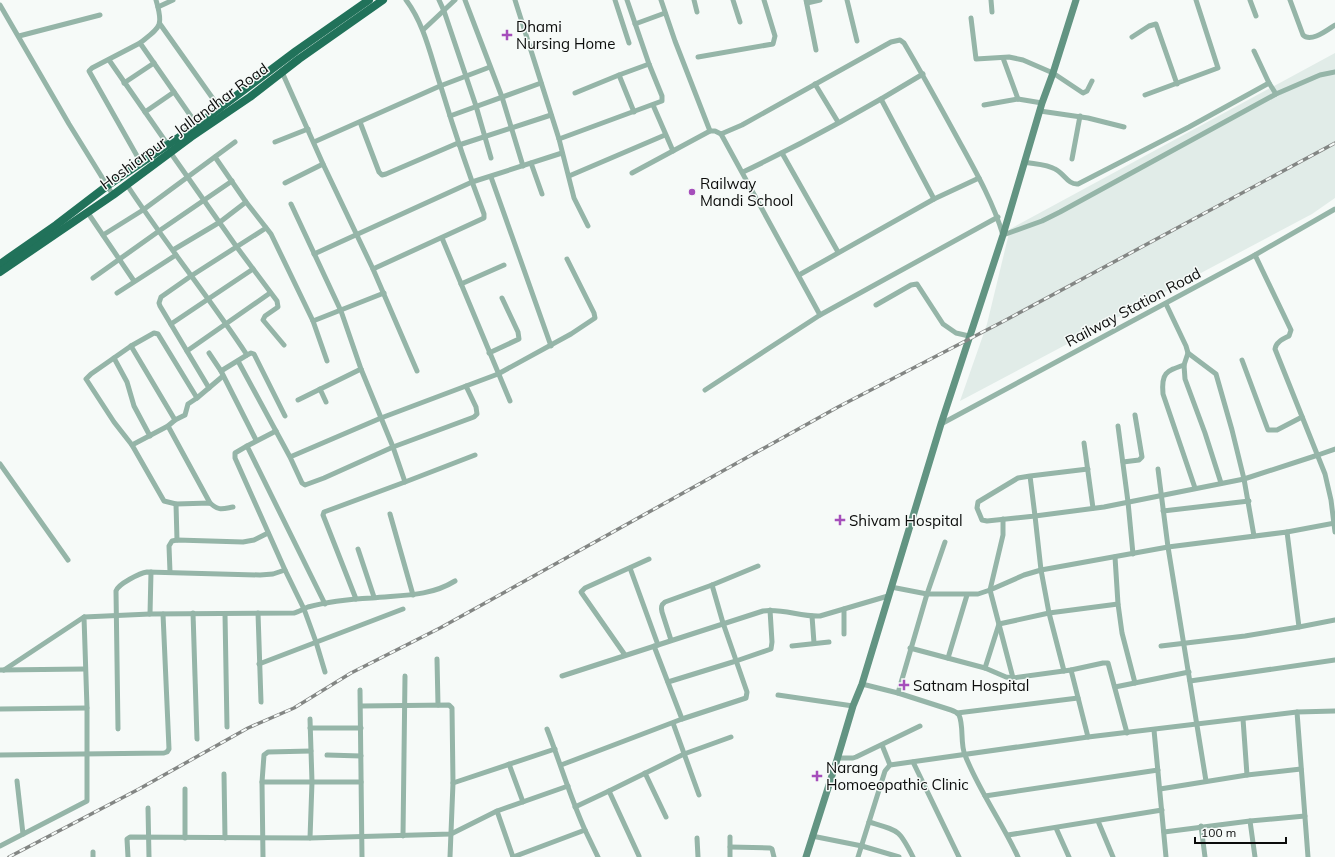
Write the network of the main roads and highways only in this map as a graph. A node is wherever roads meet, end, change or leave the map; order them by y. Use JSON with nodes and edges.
{"nodes":[{"id":1,"x":369,"y":0,"type":"edge"},
{"id":2,"x":383,"y":0,"type":"edge"},
{"id":3,"x":1076,"y":0,"type":"edge"},
{"id":4,"x":221,"y":111,"type":"junction"},
{"id":5,"x":169,"y":148,"type":"junction"},
{"id":6,"x":0,"y":264,"type":"edge"},
{"id":7,"x":0,"y":272,"type":"edge"},
{"id":8,"x":806,"y":857,"type":"edge"}],
"edges":[{"from":1,"to":4,"type":"highway"},
{"from":2,"to":4,"type":"highway","name":"Hoshiarpur - Jallandhar Road"},
{"from":3,"to":8,"type":"main road"},
{"from":4,"to":5,"type":"highway","name":"Hoshiarpur - Jallandhar Road"},
{"from":4,"to":5,"type":"highway"},
{"from":5,"to":6,"type":"highway"},
{"from":5,"to":7,"type":"highway","name":"Hoshiarpur - Jallandhar Road"}]}
